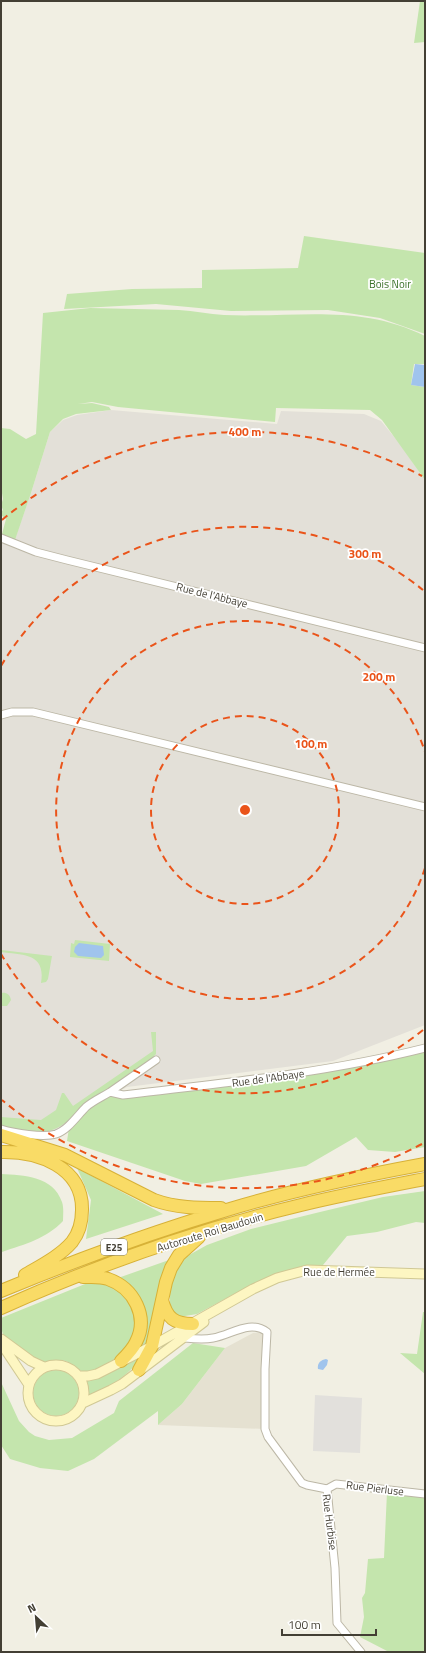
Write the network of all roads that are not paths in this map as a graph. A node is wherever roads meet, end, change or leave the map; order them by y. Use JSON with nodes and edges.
{"nodes":[{"id":1,"x":1,"y":538,"type":"edge"},
{"id":2,"x":425,"y":648,"type":"edge"},
{"id":3,"x":1,"y":715,"type":"edge"},
{"id":4,"x":425,"y":807,"type":"edge"},
{"id":5,"x":425,"y":1048,"type":"edge"},
{"id":6,"x":156,"y":1060,"type":"dead end"},
{"id":7,"x":110,"y":1092,"type":"junction"},
{"id":8,"x":1,"y":1129,"type":"edge"},
{"id":9,"x":1,"y":1135,"type":"edge"},
{"id":10,"x":1,"y":1141,"type":"edge"},
{"id":11,"x":37,"y":1146,"type":"junction"},
{"id":12,"x":1,"y":1152,"type":"edge"},
{"id":13,"x":28,"y":1155,"type":"junction"},
{"id":14,"x":1,"y":1158,"type":"edge"},
{"id":15,"x":425,"y":1164,"type":"edge"},
{"id":16,"x":425,"y":1179,"type":"edge"},
{"id":17,"x":230,"y":1209,"type":"junction"},
{"id":18,"x":206,"y":1232,"type":"junction"},
{"id":19,"x":425,"y":1274,"type":"edge"},
{"id":20,"x":78,"y":1276,"type":"junction"},
{"id":21,"x":1,"y":1291,"type":"edge"},
{"id":22,"x":162,"y":1300,"type":"junction"},
{"id":23,"x":3,"y":1307,"type":"edge"},
{"id":24,"x":196,"y":1325,"type":"junction"},
{"id":25,"x":185,"y":1338,"type":"junction"},
{"id":26,"x":1,"y":1339,"type":"edge"},
{"id":27,"x":209,"y":1339,"type":"junction"},
{"id":28,"x":1,"y":1343,"type":"edge"},
{"id":29,"x":152,"y":1346,"type":"junction"},
{"id":30,"x":121,"y":1361,"type":"junction"},
{"id":31,"x":44,"y":1367,"type":"junction"},
{"id":32,"x":139,"y":1370,"type":"junction"},
{"id":33,"x":79,"y":1376,"type":"junction"},
{"id":34,"x":29,"y":1385,"type":"junction"},
{"id":35,"x":82,"y":1402,"type":"junction"},
{"id":36,"x":327,"y":1489,"type":"junction"},
{"id":37,"x":425,"y":1494,"type":"edge"},
{"id":38,"x":361,"y":1652,"type":"edge"}],
"edges":[{"from":1,"to":2,"type":"street","name":"Rue de l'Abbaye"},
{"from":3,"to":4,"type":"street"},
{"from":5,"to":7,"type":"street","name":"Rue de l'Abbaye"},
{"from":6,"to":7,"type":"street"},
{"from":7,"to":8,"type":"street"},
{"from":9,"to":11,"type":"highway"},
{"from":10,"to":11,"type":"highway"},
{"from":11,"to":17,"type":"highway"},
{"from":12,"to":13,"type":"highway"},
{"from":13,"to":14,"type":"highway"},
{"from":13,"to":21,"type":"highway"},
{"from":15,"to":17,"type":"highway","name":"Autoroute Roi Baudouin","number":"E25"},
{"from":16,"to":18,"type":"highway","name":"Autoroute Roi Baudouin","number":"E25"},
{"from":17,"to":21,"type":"highway","name":"Autoroute Roi Baudouin","number":"E25"},
{"from":18,"to":20,"type":"highway","name":"Autoroute Roi Baudouin","number":"E25"},
{"from":18,"to":22,"type":"highway"},
{"from":19,"to":24,"type":"street","name":"Rue de Hermée"},
{"from":20,"to":23,"type":"highway","name":"Autoroute Roi Baudouin","number":"E25"},
{"from":20,"to":30,"type":"highway"},
{"from":22,"to":24,"type":"highway"},
{"from":22,"to":29,"type":"highway"},
{"from":24,"to":25,"type":"street","name":"Rue de Hermée"},
{"from":24,"to":27,"type":"street"},
{"from":24,"to":29,"type":"street","name":"Rue de Hermée"},
{"from":25,"to":27,"type":"street","name":"Rue Hurbise"},
{"from":25,"to":32,"type":"street","name":"Rue de Hermée"},
{"from":26,"to":31,"type":"street"},
{"from":27,"to":36,"type":"street","name":"Rue Hurbise"},
{"from":28,"to":34,"type":"street"},
{"from":29,"to":30,"type":"street","name":"Rue de Hermée"},
{"from":29,"to":32,"type":"highway"},
{"from":30,"to":33,"type":"street","name":"Rue de Hermée"},
{"from":31,"to":33,"type":"street"},
{"from":31,"to":34,"type":"street"},
{"from":32,"to":35,"type":"street","name":"Rue de Hermée"},
{"from":33,"to":35,"type":"street"},
{"from":34,"to":35,"type":"street","name":"Rue de Hermée"},
{"from":36,"to":37,"type":"street","name":"Rue Pierluse"},
{"from":36,"to":38,"type":"street","name":"Rue Hurbise"}]}
